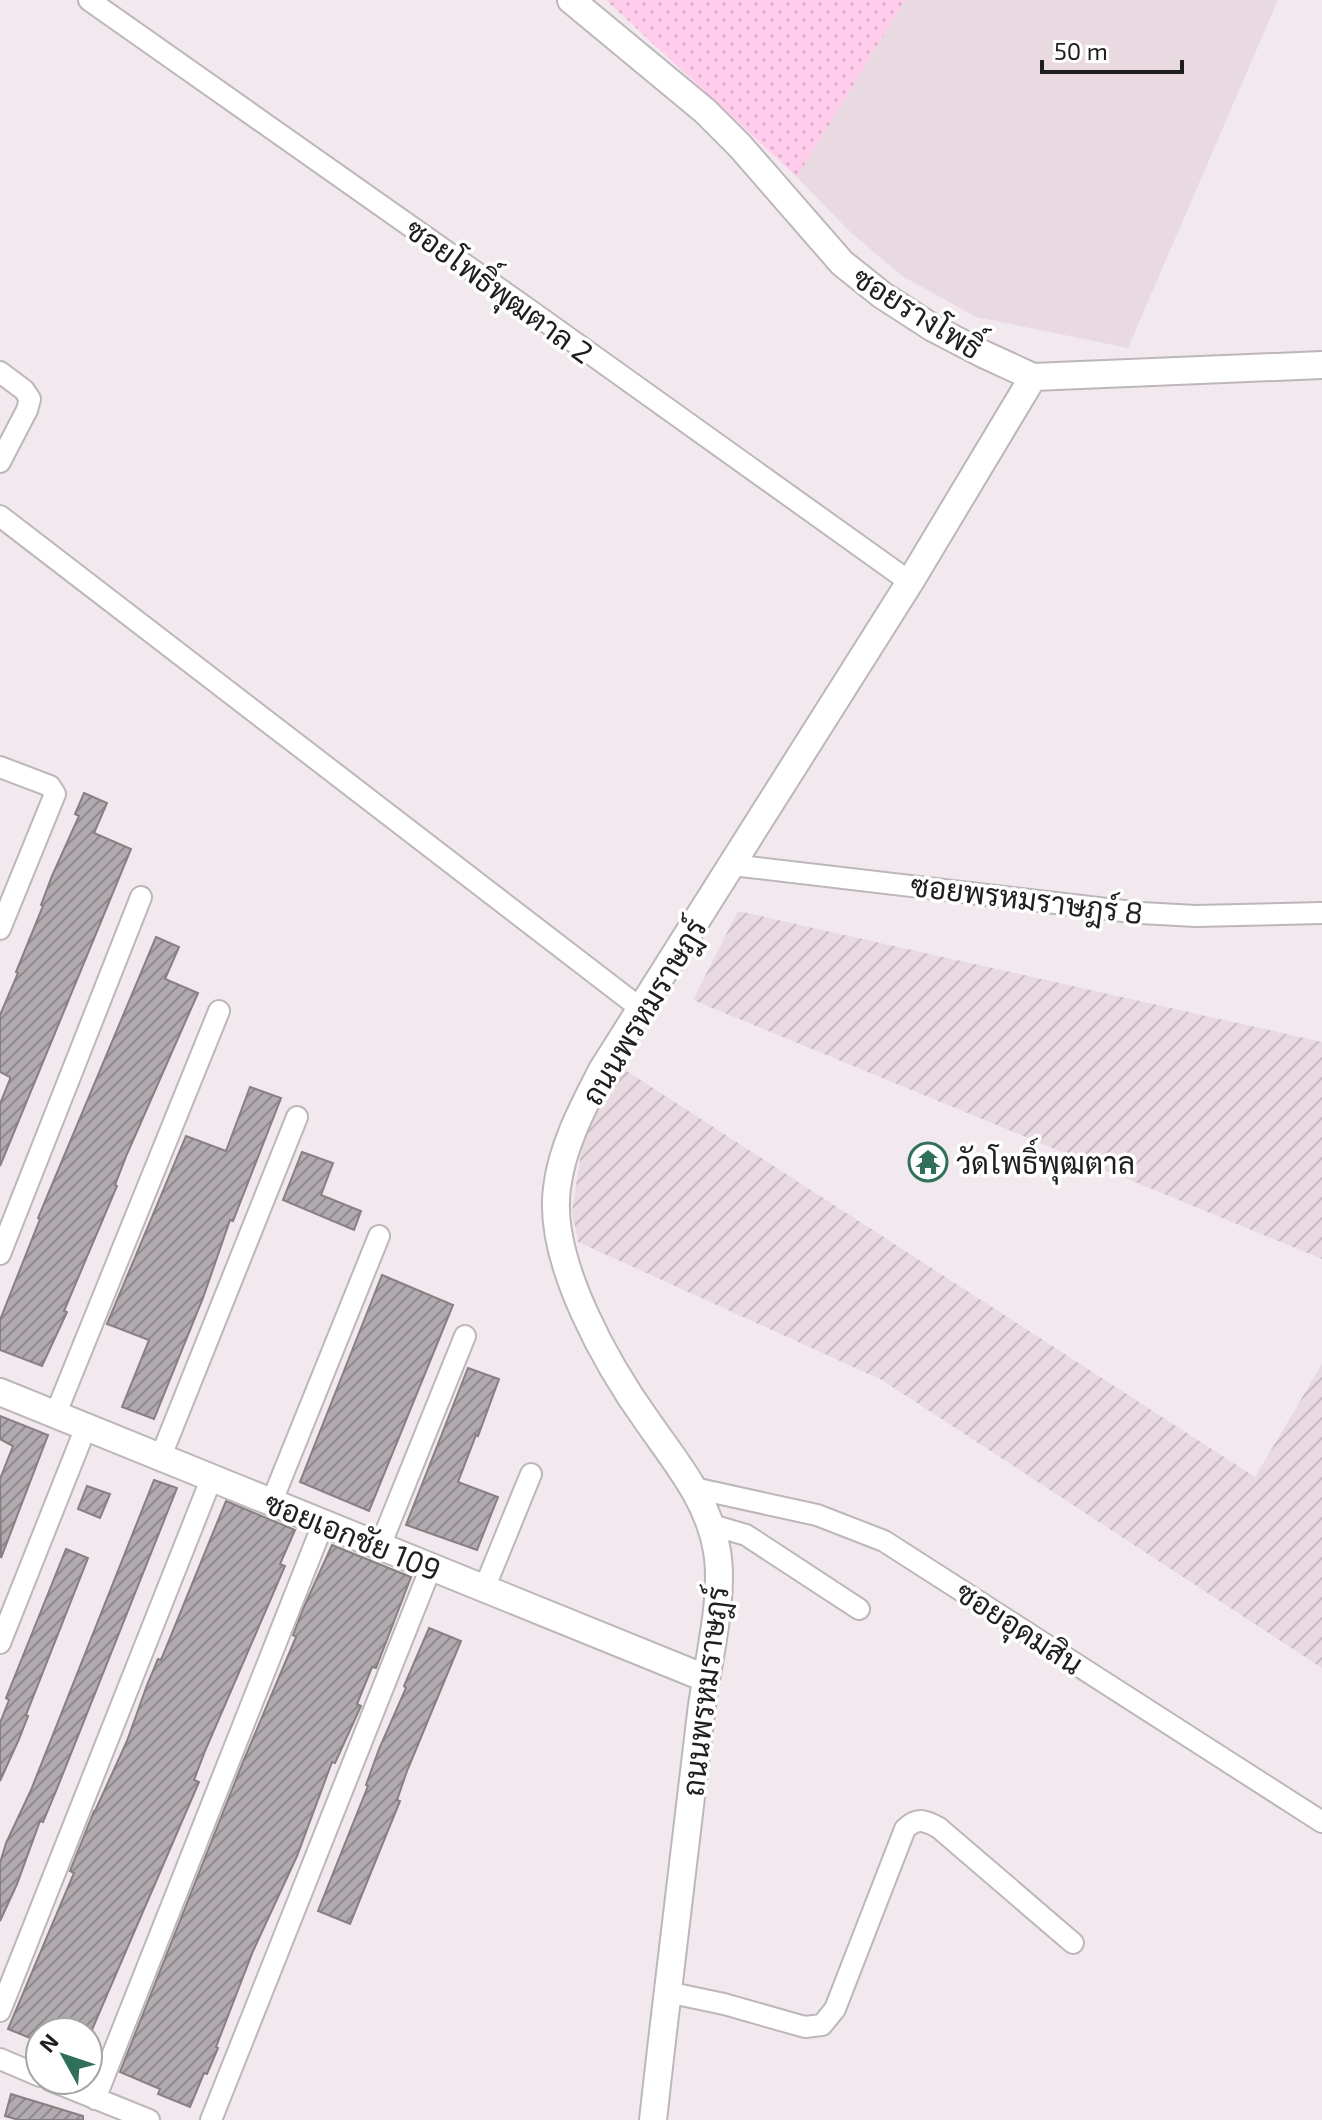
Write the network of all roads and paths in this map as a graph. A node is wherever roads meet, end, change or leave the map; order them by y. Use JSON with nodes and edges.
{"nodes":[{"id":1,"x":89,"y":0,"type":"edge"},
{"id":2,"x":571,"y":0,"type":"edge"},
{"id":3,"x":1322,"y":365,"type":"edge"},
{"id":4,"x":0,"y":372,"type":"edge"},
{"id":5,"x":1033,"y":377,"type":"junction"},
{"id":6,"x":8,"y":426,"type":"edge"},
{"id":7,"x":0,"y":462,"type":"edge"},
{"id":8,"x":0,"y":516,"type":"edge"},
{"id":9,"x":910,"y":582,"type":"junction"},
{"id":10,"x":0,"y":767,"type":"edge"},
{"id":11,"x":732,"y":865,"type":"junction"},
{"id":12,"x":141,"y":897,"type":"dead end"},
{"id":13,"x":1322,"y":913,"type":"edge"},
{"id":14,"x":0,"y":929,"type":"edge"},
{"id":15,"x":640,"y":1008,"type":"junction"},
{"id":16,"x":219,"y":1011,"type":"dead end"},
{"id":17,"x":297,"y":1117,"type":"dead end"},
{"id":18,"x":379,"y":1236,"type":"dead end"},
{"id":19,"x":0,"y":1254,"type":"edge"},
{"id":20,"x":465,"y":1336,"type":"dead end"},
{"id":21,"x":0,"y":1392,"type":"edge"},
{"id":22,"x":56,"y":1413,"type":"junction"},
{"id":23,"x":86,"y":1427,"type":"junction"},
{"id":24,"x":161,"y":1456,"type":"junction"},
{"id":25,"x":531,"y":1474,"type":"dead end"},
{"id":26,"x":212,"y":1477,"type":"junction"},
{"id":27,"x":694,"y":1488,"type":"junction"},
{"id":28,"x":272,"y":1501,"type":"junction"},
{"id":29,"x":323,"y":1524,"type":"junction"},
{"id":30,"x":712,"y":1525,"type":"junction"},
{"id":31,"x":380,"y":1546,"type":"junction"},
{"id":32,"x":431,"y":1567,"type":"junction"},
{"id":33,"x":484,"y":1589,"type":"junction"},
{"id":34,"x":859,"y":1609,"type":"dead end"},
{"id":35,"x":0,"y":1643,"type":"edge"},
{"id":36,"x":705,"y":1678,"type":"junction"},
{"id":37,"x":1322,"y":1822,"type":"edge"},
{"id":38,"x":1073,"y":1943,"type":"dead end"},
{"id":39,"x":667,"y":1992,"type":"junction"},
{"id":40,"x":0,"y":2011,"type":"edge"},
{"id":41,"x":0,"y":2059,"type":"edge"},
{"id":42,"x":24,"y":2069,"type":"edge"},
{"id":43,"x":80,"y":2096,"type":"edge"},
{"id":44,"x":102,"y":2108,"type":"edge"},
{"id":45,"x":149,"y":2120,"type":"edge"},
{"id":46,"x":211,"y":2120,"type":"edge"},
{"id":47,"x":653,"y":2120,"type":"edge"}],
"edges":[{"from":1,"to":9,"type":"street","name":"ซอยโพธิ์พุฒตาล 2"},
{"from":2,"to":5,"type":"street","name":"ซอยรางโพธิ์"},
{"from":3,"to":5,"type":"street","name":"ซอยรางโพธิ์"},
{"from":4,"to":6,"type":"street"},
{"from":5,"to":9,"type":"street","name":"ถนนพรหมราษฎร์"},
{"from":6,"to":7,"type":"street"},
{"from":8,"to":15,"type":"street"},
{"from":9,"to":11,"type":"street","name":"ถนนพรหมราษฎร์"},
{"from":10,"to":14,"type":"street"},
{"from":11,"to":13,"type":"street","name":"ซอยพรหมราษฎร์ 8"},
{"from":11,"to":15,"type":"street","name":"ถนนพรหมราษฎร์"},
{"from":12,"to":19,"type":"street"},
{"from":15,"to":27,"type":"street","name":"ถนนพรหมราษฎร์"},
{"from":16,"to":22,"type":"street"},
{"from":17,"to":24,"type":"street"},
{"from":18,"to":28,"type":"street"},
{"from":20,"to":31,"type":"street"},
{"from":21,"to":22,"type":"street","name":"ซอยเอกชัย 109"},
{"from":22,"to":23,"type":"street","name":"ซอยเอกชัย 109"},
{"from":23,"to":24,"type":"street","name":"ซอยเอกชัย 109"},
{"from":23,"to":35,"type":"street"},
{"from":24,"to":26,"type":"street","name":"ซอยเอกชัย 109"},
{"from":25,"to":33,"type":"street"},
{"from":26,"to":28,"type":"street","name":"ซอยเอกชัย 109"},
{"from":26,"to":40,"type":"street"},
{"from":27,"to":30,"type":"street","name":"ถนนพรหมราษฎร์"},
{"from":27,"to":37,"type":"street","name":"ซอยอุดมสิน"},
{"from":28,"to":29,"type":"street","name":"ซอยเอกชัย 109"},
{"from":29,"to":31,"type":"street","name":"ซอยเอกชัย 109"},
{"from":29,"to":44,"type":"street"},
{"from":30,"to":34,"type":"street"},
{"from":30,"to":36,"type":"street","name":"ถนนพรหมราษฎร์"},
{"from":31,"to":32,"type":"street","name":"ซอยเอกชัย 109"},
{"from":32,"to":33,"type":"street","name":"ซอยเอกชัย 109"},
{"from":32,"to":46,"type":"street"},
{"from":33,"to":36,"type":"street","name":"ซอยเอกชัย 109"},
{"from":36,"to":39,"type":"street","name":"ถนนพรหมราษฎร์"},
{"from":38,"to":39,"type":"street"},
{"from":39,"to":47,"type":"street","name":"ถนนพรหมราษฎร์"},
{"from":41,"to":42,"type":"street"},
{"from":43,"to":44,"type":"street"},
{"from":44,"to":45,"type":"street"}]}
